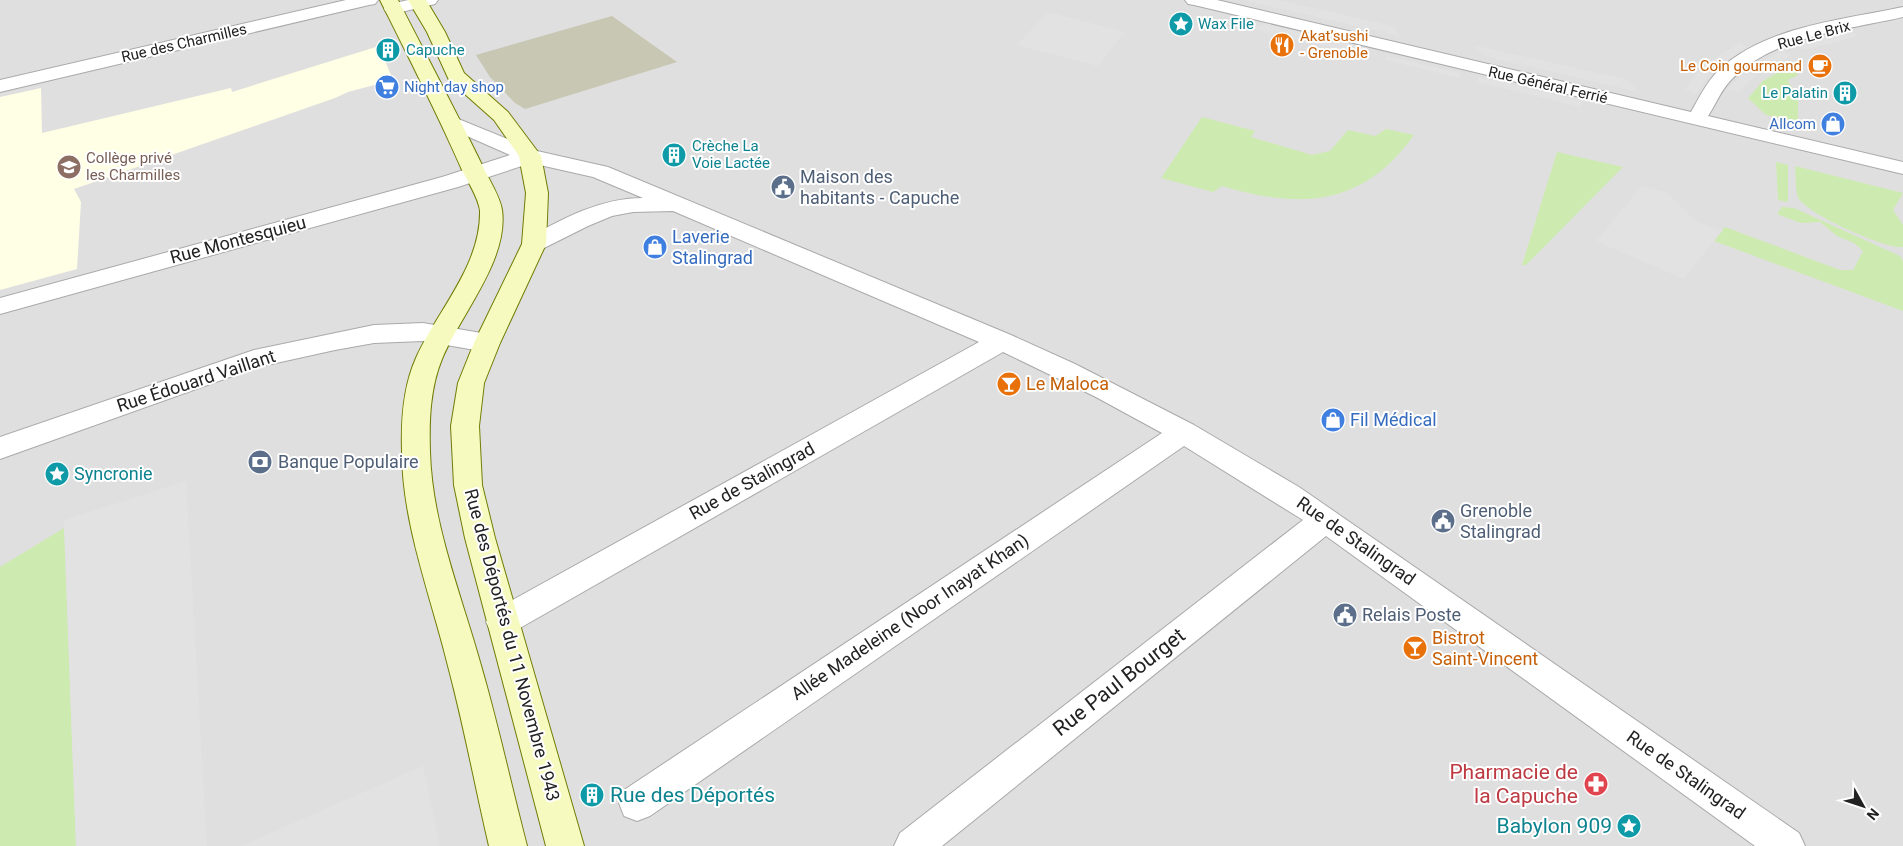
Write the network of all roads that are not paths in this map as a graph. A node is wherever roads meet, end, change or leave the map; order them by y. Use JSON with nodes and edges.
{"nodes":[{"id":1,"x":369,"y":0,"type":"edge"},
{"id":2,"x":1194,"y":0,"type":"edge"},
{"id":3,"x":422,"y":1,"type":"edge"},
{"id":4,"x":391,"y":4,"type":"edge"},
{"id":5,"x":1902,"y":13,"type":"edge"},
{"id":6,"x":0,"y":86,"type":"edge"},
{"id":7,"x":1696,"y":119,"type":"junction"},
{"id":8,"x":451,"y":122,"type":"junction"},
{"id":9,"x":530,"y":156,"type":"junction"},
{"id":10,"x":1903,"y":168,"type":"edge"},
{"id":11,"x":475,"y":173,"type":"junction"},
{"id":12,"x":685,"y":206,"type":"junction"},
{"id":13,"x":534,"y":244,"type":"junction"},
{"id":14,"x":0,"y":306,"type":"edge"},
{"id":15,"x":440,"y":335,"type":"junction"},
{"id":16,"x":1002,"y":341,"type":"junction"},
{"id":17,"x":486,"y":343,"type":"junction"},
{"id":18,"x":1184,"y":432,"type":"junction"},
{"id":19,"x":0,"y":448,"type":"edge"},
{"id":20,"x":1325,"y":519,"type":"junction"},
{"id":21,"x":502,"y":622,"type":"junction"},
{"id":22,"x":637,"y":803,"type":"dead end"},
{"id":23,"x":508,"y":846,"type":"edge"},
{"id":24,"x":565,"y":846,"type":"edge"},
{"id":25,"x":913,"y":846,"type":"edge"},
{"id":26,"x":1786,"y":846,"type":"edge"}],
"edges":[{"from":1,"to":6,"type":"street","name":"Rue des Charmilles"},
{"from":2,"to":7,"type":"street","name":"Rue Général Ferrié"},
{"from":3,"to":4,"type":"street"},
{"from":3,"to":9,"type":"street"},
{"from":4,"to":8,"type":"street"},
{"from":5,"to":7,"type":"street","name":"Rue Le Brix"},
{"from":7,"to":10,"type":"street","name":"Rue Général Ferrié"},
{"from":8,"to":9,"type":"street","name":"Rue de Stalingrad"},
{"from":8,"to":11,"type":"street"},
{"from":9,"to":11,"type":"street"},
{"from":9,"to":12,"type":"street","name":"Rue de Stalingrad"},
{"from":9,"to":13,"type":"street","name":"Rue des Déportés du 11 Novembre 1943"},
{"from":11,"to":14,"type":"street","name":"Rue Montesquieu"},
{"from":11,"to":15,"type":"street"},
{"from":12,"to":13,"type":"street","name":"Rue de Stalingrad"},
{"from":12,"to":16,"type":"street","name":"Rue de Stalingrad"},
{"from":13,"to":17,"type":"street","name":"Rue des Déportés du 11 Novembre 1943"},
{"from":15,"to":17,"type":"street","name":"Rue Édouard Vaillant"},
{"from":15,"to":19,"type":"street","name":"Rue Édouard Vaillant"},
{"from":15,"to":23,"type":"street"},
{"from":16,"to":18,"type":"street","name":"Rue de Stalingrad"},
{"from":16,"to":21,"type":"street","name":"Rue de Stalingrad"},
{"from":17,"to":21,"type":"street","name":"Rue des Déportés du 11 Novembre 1943"},
{"from":18,"to":20,"type":"street","name":"Rue de Stalingrad"},
{"from":18,"to":22,"type":"street","name":"Allée Madeleine (Noor Inayat Khan)"},
{"from":20,"to":25,"type":"street","name":"Rue Paul Bourget"},
{"from":20,"to":26,"type":"street","name":"Rue de Stalingrad"},
{"from":21,"to":24,"type":"street","name":"Rue des Déportés du 11 Novembre 1943"}]}
